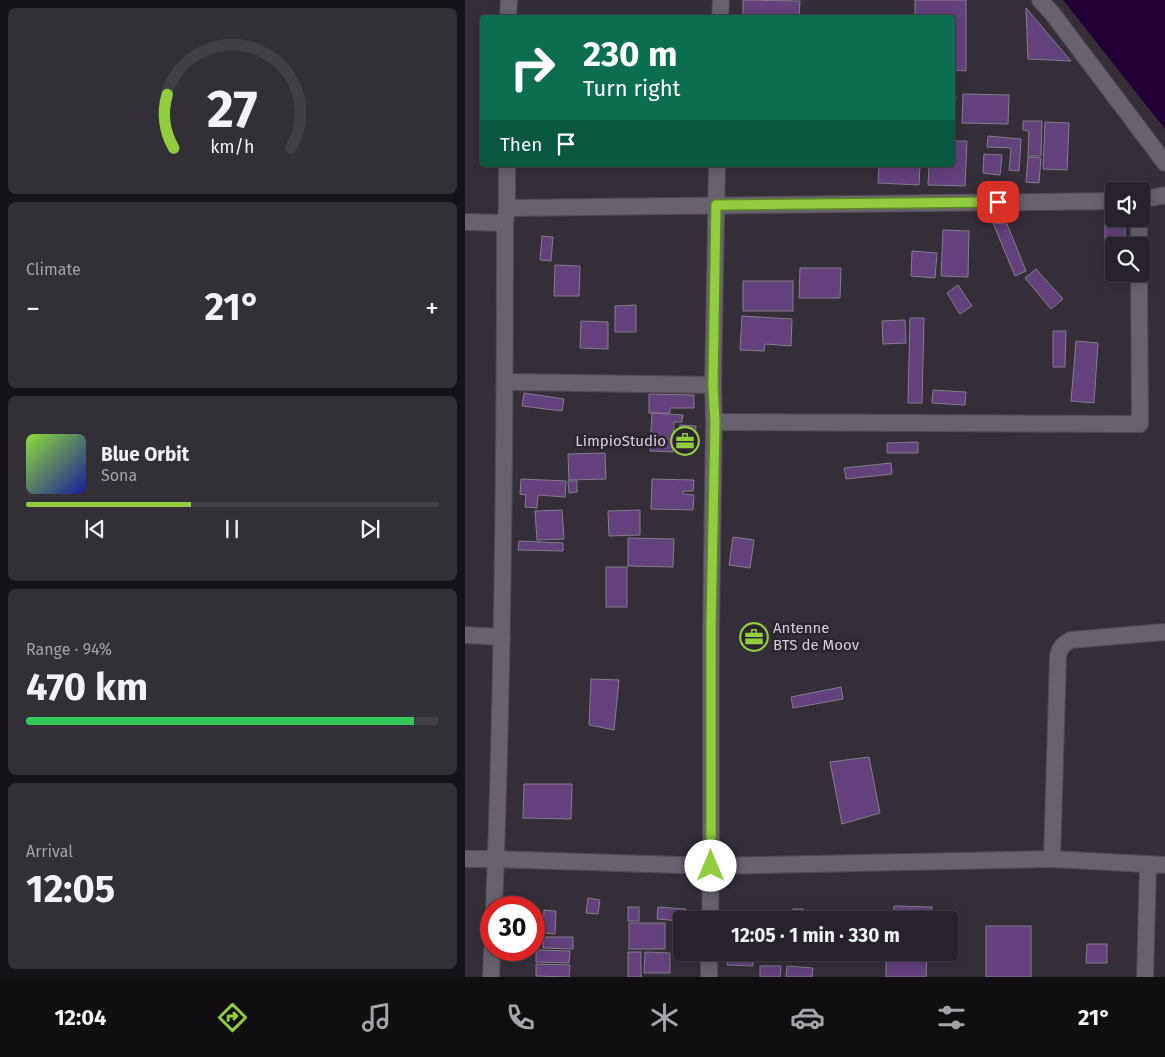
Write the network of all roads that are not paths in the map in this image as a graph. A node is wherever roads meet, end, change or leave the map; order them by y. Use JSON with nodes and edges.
{"nodes":[{"id":1,"x":509,"y":0,"type":"edge"},
{"id":2,"x":721,"y":0,"type":"edge"},
{"id":3,"x":1040,"y":0,"type":"edge"},
{"id":4,"x":509,"y":15,"type":"edge"},
{"id":5,"x":720,"y":15,"type":"edge"},
{"id":6,"x":1165,"y":164,"type":"edge"},
{"id":7,"x":507,"y":167,"type":"edge"},
{"id":8,"x":717,"y":167,"type":"edge"},
{"id":9,"x":1165,"y":195,"type":"edge"},
{"id":10,"x":1150,"y":198,"type":"edge"},
{"id":11,"x":1105,"y":201,"type":"edge"},
{"id":12,"x":716,"y":205,"type":"junction"},
{"id":13,"x":506,"y":216,"type":"junction"},
{"id":14,"x":465,"y":222,"type":"edge"},
{"id":15,"x":1139,"y":282,"type":"edge"},
{"id":16,"x":505,"y":382,"type":"junction"},
{"id":17,"x":713,"y":385,"type":"junction"},
{"id":18,"x":715,"y":422,"type":"junction"},
{"id":19,"x":1165,"y":632,"type":"edge"},
{"id":20,"x":465,"y":635,"type":"edge"},
{"id":21,"x":502,"y":637,"type":"junction"},
{"id":22,"x":496,"y":858,"type":"junction"},
{"id":23,"x":465,"y":859,"type":"edge"},
{"id":24,"x":1052,"y":859,"type":"junction"},
{"id":25,"x":1148,"y":864,"type":"junction"},
{"id":26,"x":1165,"y":865,"type":"edge"},
{"id":27,"x":711,"y":866,"type":"junction"},
{"id":28,"x":494,"y":896,"type":"edge"},
{"id":29,"x":710,"y":911,"type":"edge"},
{"id":30,"x":492,"y":961,"type":"edge"},
{"id":31,"x":709,"y":961,"type":"edge"},
{"id":32,"x":491,"y":977,"type":"edge"},
{"id":33,"x":709,"y":977,"type":"edge"},
{"id":34,"x":1145,"y":977,"type":"edge"}],
"edges":[{"from":1,"to":4,"type":"street"},
{"from":2,"to":5,"type":"street"},
{"from":3,"to":6,"type":"street"},
{"from":7,"to":13,"type":"street"},
{"from":8,"to":12,"type":"street"},
{"from":9,"to":10,"type":"street"},
{"from":11,"to":12,"type":"street"},
{"from":12,"to":13,"type":"street"},
{"from":12,"to":17,"type":"street"},
{"from":13,"to":14,"type":"street"},
{"from":13,"to":16,"type":"street"},
{"from":15,"to":18,"type":"street"},
{"from":16,"to":17,"type":"street"},
{"from":16,"to":21,"type":"street"},
{"from":17,"to":18,"type":"street"},
{"from":18,"to":27,"type":"street"},
{"from":19,"to":24,"type":"street"},
{"from":20,"to":21,"type":"street"},
{"from":21,"to":22,"type":"street"},
{"from":22,"to":23,"type":"street"},
{"from":22,"to":27,"type":"street"},
{"from":22,"to":28,"type":"street"},
{"from":24,"to":25,"type":"street"},
{"from":24,"to":27,"type":"street"},
{"from":25,"to":26,"type":"street"},
{"from":25,"to":34,"type":"street"},
{"from":27,"to":29,"type":"street"},
{"from":30,"to":32,"type":"street"},
{"from":31,"to":33,"type":"street"}]}
